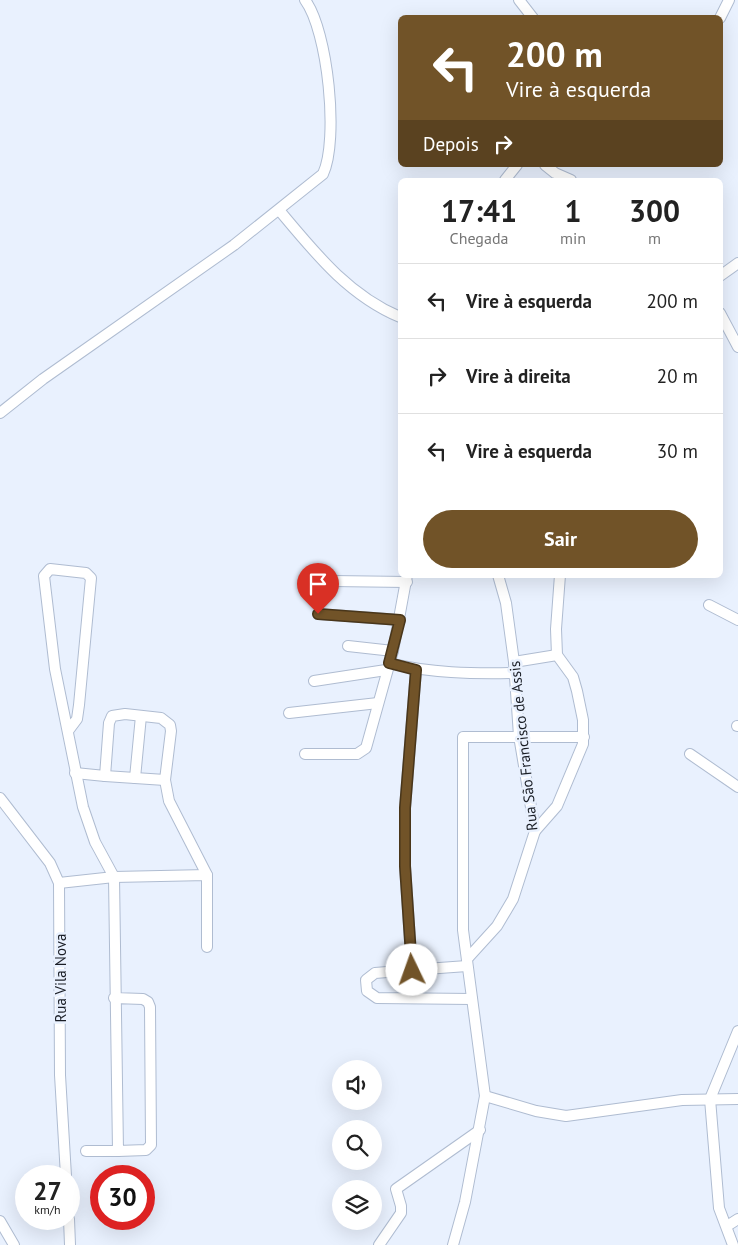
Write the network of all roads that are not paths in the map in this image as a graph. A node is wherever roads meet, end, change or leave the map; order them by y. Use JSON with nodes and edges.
{"nodes":[{"id":1,"x":305,"y":0,"type":"edge"},
{"id":2,"x":519,"y":0,"type":"edge"},
{"id":3,"x":729,"y":0,"type":"edge"},
{"id":4,"x":531,"y":15,"type":"edge"},
{"id":5,"x":722,"y":15,"type":"edge"},
{"id":6,"x":515,"y":167,"type":"edge"},
{"id":7,"x":548,"y":167,"type":"edge"},
{"id":8,"x":506,"y":178,"type":"edge"},
{"id":9,"x":566,"y":178,"type":"edge"},
{"id":10,"x":280,"y":210,"type":"junction"},
{"id":11,"x":738,"y":263,"type":"edge"},
{"id":12,"x":723,"y":274,"type":"edge"},
{"id":13,"x":398,"y":316,"type":"edge"},
{"id":14,"x":723,"y":319,"type":"edge"},
{"id":15,"x":738,"y":347,"type":"edge"},
{"id":16,"x":0,"y":413,"type":"edge"},
{"id":17,"x":499,"y":578,"type":"edge"},
{"id":18,"x":560,"y":578,"type":"edge"},
{"id":19,"x":407,"y":579,"type":"edge"},
{"id":20,"x":332,"y":581,"type":"dead end"},
{"id":21,"x":710,"y":605,"type":"dead end"},
{"id":22,"x":318,"y":614,"type":"dead end"},
{"id":23,"x":400,"y":620,"type":"junction"},
{"id":24,"x":738,"y":620,"type":"edge"},
{"id":25,"x":348,"y":646,"type":"dead end"},
{"id":26,"x":393,"y":651,"type":"junction"},
{"id":27,"x":557,"y":655,"type":"junction"},
{"id":28,"x":514,"y":662,"type":"junction"},
{"id":29,"x":388,"y":667,"type":"junction"},
{"id":30,"x":416,"y":670,"type":"junction"},
{"id":31,"x":514,"y":673,"type":"junction"},
{"id":32,"x":314,"y":681,"type":"dead end"},
{"id":33,"x":378,"y":703,"type":"junction"},
{"id":34,"x":289,"y":713,"type":"dead end"},
{"id":35,"x":141,"y":716,"type":"junction"},
{"id":36,"x":68,"y":731,"type":"junction"},
{"id":37,"x":519,"y":736,"type":"junction"},
{"id":38,"x":584,"y":737,"type":"junction"},
{"id":39,"x":305,"y":754,"type":"dead end"},
{"id":40,"x":690,"y":754,"type":"dead end"},
{"id":41,"x":75,"y":774,"type":"junction"},
{"id":42,"x":105,"y":776,"type":"junction"},
{"id":43,"x":135,"y":778,"type":"junction"},
{"id":44,"x":165,"y":780,"type":"junction"},
{"id":45,"x":738,"y":787,"type":"edge"},
{"id":46,"x":0,"y":798,"type":"edge"},
{"id":47,"x":535,"y":831,"type":"junction"},
{"id":48,"x":207,"y":875,"type":"junction"},
{"id":49,"x":114,"y":877,"type":"junction"},
{"id":50,"x":60,"y":883,"type":"junction"},
{"id":51,"x":207,"y":948,"type":"dead end"},
{"id":52,"x":467,"y":962,"type":"junction"},
{"id":53,"x":412,"y":970,"type":"junction"},
{"id":54,"x":114,"y":998,"type":"junction"},
{"id":55,"x":472,"y":999,"type":"junction"},
{"id":56,"x":738,"y":1031,"type":"edge"},
{"id":57,"x":485,"y":1096,"type":"junction"},
{"id":58,"x":738,"y":1098,"type":"edge"},
{"id":59,"x":710,"y":1100,"type":"junction"},
{"id":60,"x":480,"y":1130,"type":"junction"},
{"id":61,"x":118,"y":1150,"type":"junction"},
{"id":62,"x":86,"y":1151,"type":"dead end"},
{"id":63,"x":65,"y":1165,"type":"edge"},
{"id":64,"x":738,"y":1220,"type":"edge"},
{"id":65,"x":0,"y":1221,"type":"edge"},
{"id":66,"x":727,"y":1226,"type":"junction"},
{"id":67,"x":69,"y":1230,"type":"edge"},
{"id":68,"x":14,"y":1245,"type":"edge"},
{"id":69,"x":70,"y":1245,"type":"edge"},
{"id":70,"x":379,"y":1245,"type":"edge"},
{"id":71,"x":453,"y":1245,"type":"edge"},
{"id":72,"x":733,"y":1245,"type":"edge"}],
"edges":[{"from":1,"to":10,"type":"street"},
{"from":2,"to":4,"type":"street"},
{"from":3,"to":5,"type":"street"},
{"from":6,"to":8,"type":"street"},
{"from":7,"to":9,"type":"street"},
{"from":10,"to":13,"type":"street"},
{"from":10,"to":16,"type":"street"},
{"from":11,"to":12,"type":"street"},
{"from":14,"to":15,"type":"street"},
{"from":17,"to":28,"type":"street","name":"Rua São Francisco de Assis"},
{"from":18,"to":27,"type":"street"},
{"from":19,"to":20,"type":"street"},
{"from":19,"to":23,"type":"street"},
{"from":21,"to":24,"type":"street"},
{"from":22,"to":23,"type":"street"},
{"from":23,"to":26,"type":"street"},
{"from":25,"to":26,"type":"street"},
{"from":26,"to":29,"type":"street"},
{"from":27,"to":28,"type":"street"},
{"from":27,"to":38,"type":"street"},
{"from":28,"to":31,"type":"street","name":"Rua São Francisco de Assis"},
{"from":29,"to":30,"type":"street"},
{"from":29,"to":32,"type":"street"},
{"from":29,"to":33,"type":"street"},
{"from":30,"to":31,"type":"street"},
{"from":30,"to":53,"type":"street"},
{"from":31,"to":37,"type":"street","name":"Rua São Francisco de Assis"},
{"from":33,"to":34,"type":"street"},
{"from":33,"to":39,"type":"street"},
{"from":35,"to":42,"type":"street"},
{"from":35,"to":43,"type":"street"},
{"from":35,"to":44,"type":"street"},
{"from":36,"to":36,"type":"street"},
{"from":36,"to":41,"type":"street"},
{"from":37,"to":38,"type":"street"},
{"from":37,"to":47,"type":"street","name":"Rua São Francisco de Assis"},
{"from":37,"to":52,"type":"street"},
{"from":38,"to":47,"type":"street"},
{"from":40,"to":45,"type":"street"},
{"from":41,"to":42,"type":"street"},
{"from":41,"to":49,"type":"street"},
{"from":42,"to":43,"type":"street"},
{"from":43,"to":44,"type":"street"},
{"from":44,"to":48,"type":"street"},
{"from":46,"to":50,"type":"street","name":"Rua Vila Nova"},
{"from":47,"to":52,"type":"street","name":"Rua São Francisco de Assis"},
{"from":48,"to":49,"type":"street"},
{"from":48,"to":51,"type":"street"},
{"from":49,"to":50,"type":"street"},
{"from":49,"to":54,"type":"street"},
{"from":50,"to":63,"type":"street","name":"Rua Vila Nova"},
{"from":52,"to":53,"type":"street"},
{"from":52,"to":55,"type":"street"},
{"from":53,"to":55,"type":"street"},
{"from":54,"to":61,"type":"street"},
{"from":54,"to":61,"type":"street"},
{"from":55,"to":57,"type":"street"},
{"from":56,"to":59,"type":"street"},
{"from":57,"to":59,"type":"street"},
{"from":57,"to":60,"type":"street"},
{"from":58,"to":59,"type":"street"},
{"from":59,"to":66,"type":"street"},
{"from":60,"to":70,"type":"street"},
{"from":60,"to":71,"type":"street"},
{"from":61,"to":62,"type":"street"},
{"from":64,"to":66,"type":"street"},
{"from":65,"to":68,"type":"street"},
{"from":66,"to":72,"type":"street"},
{"from":67,"to":69,"type":"street"}]}
